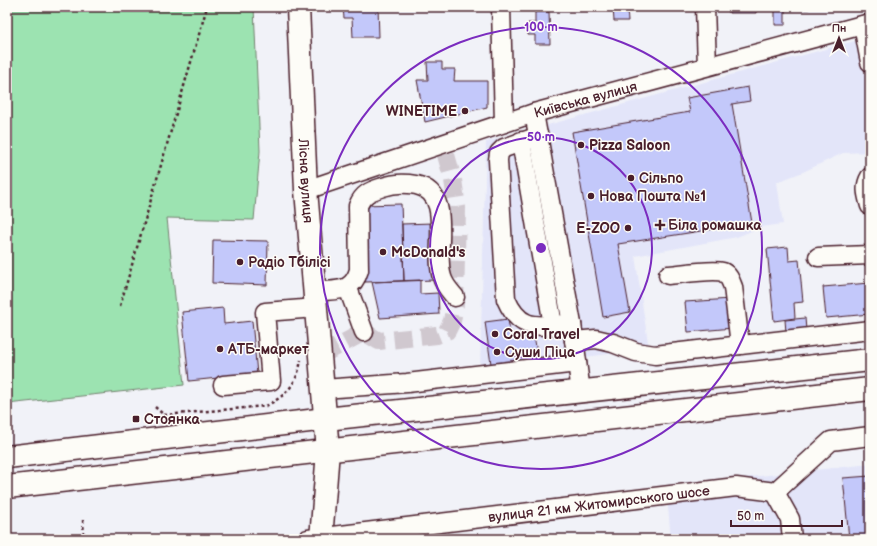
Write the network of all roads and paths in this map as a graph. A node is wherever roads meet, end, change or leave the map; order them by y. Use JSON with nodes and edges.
{"nodes":[{"id":1,"x":207,"y":7,"type":"edge"},
{"id":2,"x":298,"y":7,"type":"edge"},
{"id":3,"x":500,"y":7,"type":"edge"},
{"id":4,"x":705,"y":7,"type":"edge"},
{"id":5,"x":866,"y":24,"type":"edge"},
{"id":6,"x":870,"y":62,"type":"edge"},
{"id":7,"x":707,"y":66,"type":"junction"},
{"id":8,"x":534,"y":113,"type":"junction"},
{"id":9,"x":504,"y":123,"type":"junction"},
{"id":10,"x":539,"y":136,"type":"junction"},
{"id":11,"x":522,"y":141,"type":"junction"},
{"id":12,"x":870,"y":177,"type":"edge"},
{"id":13,"x":306,"y":190,"type":"junction"},
{"id":14,"x":870,"y":206,"type":"edge"},
{"id":15,"x":870,"y":255,"type":"edge"},
{"id":16,"x":818,"y":257,"type":"dead end"},
{"id":17,"x":668,"y":275,"type":"dead end"},
{"id":18,"x":348,"y":288,"type":"junction"},
{"id":19,"x":455,"y":297,"type":"dead end"},
{"id":20,"x":316,"y":300,"type":"junction"},
{"id":21,"x":120,"y":306,"type":"dead end"},
{"id":22,"x":572,"y":324,"type":"junction"},
{"id":23,"x":553,"y":325,"type":"junction"},
{"id":24,"x":870,"y":330,"type":"edge"},
{"id":25,"x":364,"y":332,"type":"dead end"},
{"id":26,"x":574,"y":341,"type":"junction"},
{"id":27,"x":740,"y":345,"type":"junction"},
{"id":28,"x":870,"y":360,"type":"edge"},
{"id":29,"x":577,"y":363,"type":"junction"},
{"id":30,"x":223,"y":385,"type":"dead end"},
{"id":31,"x":323,"y":389,"type":"junction"},
{"id":32,"x":870,"y":389,"type":"edge"},
{"id":33,"x":581,"y":392,"type":"junction"},
{"id":34,"x":326,"y":419,"type":"junction"},
{"id":35,"x":870,"y":436,"type":"edge"},
{"id":36,"x":328,"y":451,"type":"junction"},
{"id":37,"x":7,"y":457,"type":"edge"},
{"id":38,"x":7,"y":487,"type":"edge"},
{"id":39,"x":775,"y":492,"type":"junction"},
{"id":40,"x":82,"y":520,"type":"dead end"},
{"id":41,"x":84,"y":539,"type":"edge"},
{"id":42,"x":317,"y":539,"type":"edge"},
{"id":43,"x":792,"y":539,"type":"edge"}],
"edges":[{"from":1,"to":21,"type":"path"},
{"from":2,"to":13,"type":"main road","name":"Лісна вулиця"},
{"from":3,"to":9,"type":"street"},
{"from":4,"to":7,"type":"street"},
{"from":5,"to":6,"type":"street"},
{"from":5,"to":7,"type":"street","name":"Київська вулиця"},
{"from":7,"to":8,"type":"street","name":"Київська вулиця"},
{"from":8,"to":9,"type":"street","name":"Київська вулиця"},
{"from":8,"to":10,"type":"street"},
{"from":9,"to":13,"type":"street","name":"Київська вулиця"},
{"from":10,"to":11,"type":"street"},
{"from":10,"to":22,"type":"street"},
{"from":11,"to":23,"type":"street"},
{"from":11,"to":23,"type":"street"},
{"from":12,"to":14,"type":"street"},
{"from":13,"to":20,"type":"main road","name":"Лісна вулиця"},
{"from":15,"to":16,"type":"street"},
{"from":17,"to":27,"type":"street"},
{"from":18,"to":19,"type":"street"},
{"from":18,"to":20,"type":"street"},
{"from":18,"to":25,"type":"street"},
{"from":20,"to":30,"type":"street"},
{"from":20,"to":31,"type":"main road","name":"Лісна вулиця"},
{"from":22,"to":23,"type":"street"},
{"from":22,"to":26,"type":"street"},
{"from":24,"to":27,"type":"street"},
{"from":26,"to":27,"type":"street"},
{"from":26,"to":29,"type":"street"},
{"from":28,"to":33,"type":"main road"},
{"from":29,"to":31,"type":"street"},
{"from":29,"to":33,"type":"street"},
{"from":31,"to":34,"type":"main road","name":"Лісна вулиця"},
{"from":32,"to":36,"type":"main road"},
{"from":33,"to":34,"type":"main road"},
{"from":34,"to":36,"type":"main road","name":"Лісна вулиця"},
{"from":34,"to":37,"type":"main road"},
{"from":35,"to":39,"type":"street"},
{"from":36,"to":38,"type":"main road"},
{"from":36,"to":42,"type":"main road","name":"Лісна вулиця"},
{"from":39,"to":42,"type":"street","name":"вулиця 21 км Житомирського шосе"},
{"from":39,"to":43,"type":"street"},
{"from":40,"to":41,"type":"path"}]}
